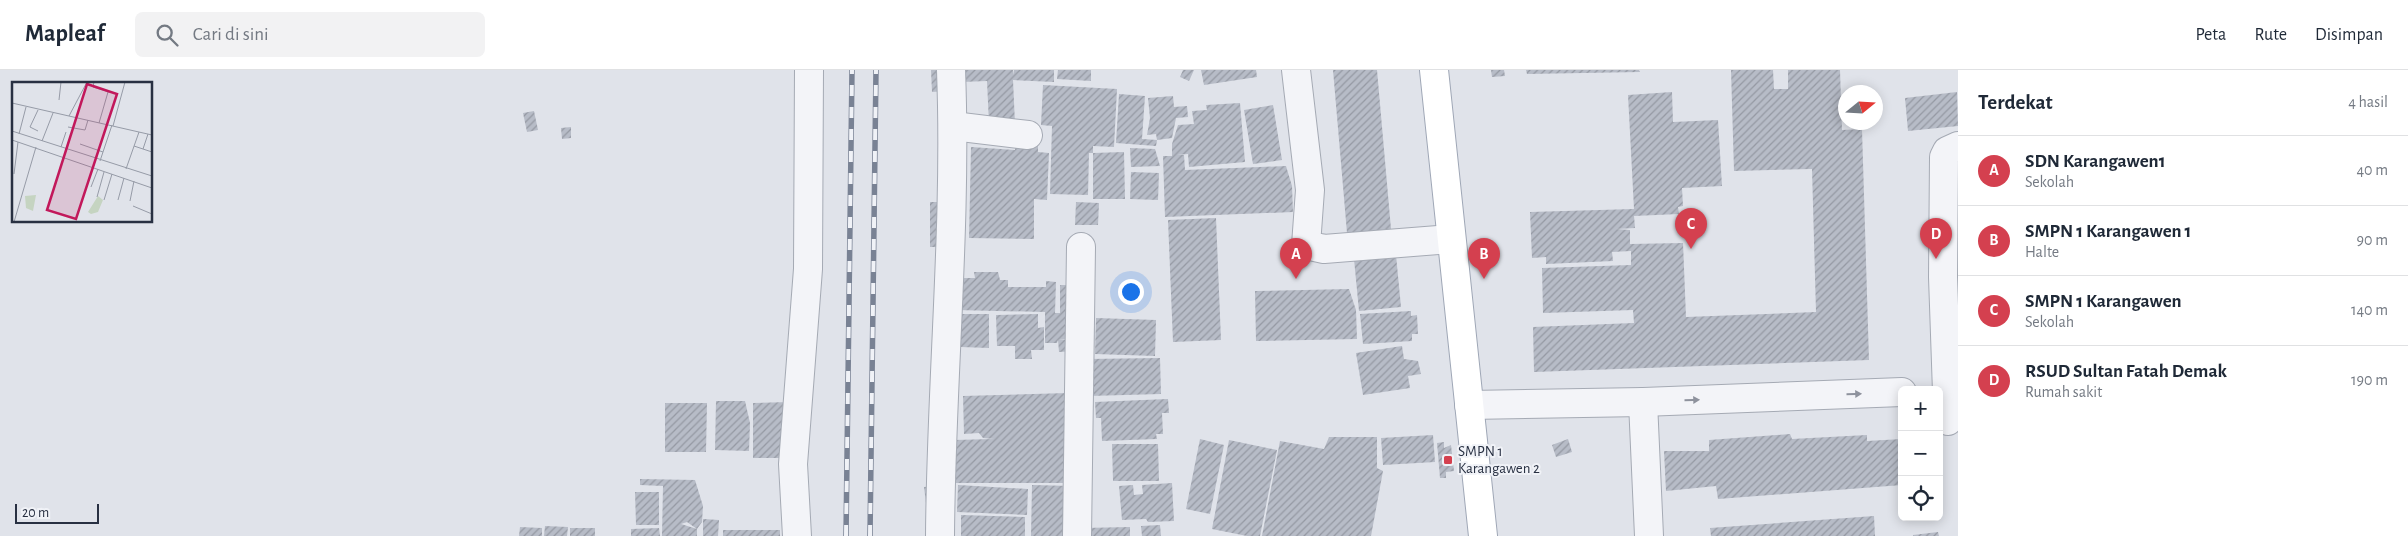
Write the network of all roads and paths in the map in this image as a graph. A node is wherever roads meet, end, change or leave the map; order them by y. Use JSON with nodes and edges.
{"nodes":[{"id":1,"x":809,"y":70,"type":"edge"},
{"id":2,"x":951,"y":70,"type":"edge"},
{"id":3,"x":1296,"y":70,"type":"edge"},
{"id":4,"x":1434,"y":70,"type":"edge"},
{"id":5,"x":953,"y":126,"type":"junction"},
{"id":6,"x":1028,"y":135,"type":"dead end"},
{"id":7,"x":1958,"y":146,"type":"edge"},
{"id":8,"x":1451,"y":239,"type":"junction"},
{"id":9,"x":1081,"y":247,"type":"dead end"},
{"id":10,"x":1951,"y":294,"type":"edge"},
{"id":11,"x":1942,"y":386,"type":"edge"},
{"id":12,"x":1898,"y":392,"type":"edge"},
{"id":13,"x":1943,"y":396,"type":"edge"},
{"id":14,"x":1643,"y":402,"type":"junction"},
{"id":15,"x":1469,"y":406,"type":"junction"},
{"id":16,"x":1948,"y":421,"type":"dead end"},
{"id":17,"x":797,"y":536,"type":"edge"},
{"id":18,"x":940,"y":536,"type":"edge"},
{"id":19,"x":1077,"y":536,"type":"edge"},
{"id":20,"x":1483,"y":536,"type":"edge"},
{"id":21,"x":1649,"y":536,"type":"edge"}],
"edges":[{"from":1,"to":17,"type":"street"},
{"from":2,"to":5,"type":"street"},
{"from":3,"to":8,"type":"street"},
{"from":4,"to":8,"type":"main road"},
{"from":5,"to":6,"type":"street"},
{"from":5,"to":18,"type":"street"},
{"from":7,"to":10,"type":"street"},
{"from":8,"to":15,"type":"main road"},
{"from":9,"to":19,"type":"street"},
{"from":10,"to":11,"type":"street"},
{"from":14,"to":12,"type":"street","one_way":true},
{"from":13,"to":16,"type":"street"},
{"from":14,"to":15,"type":"street"},
{"from":14,"to":21,"type":"street"},
{"from":15,"to":20,"type":"main road"}]}
